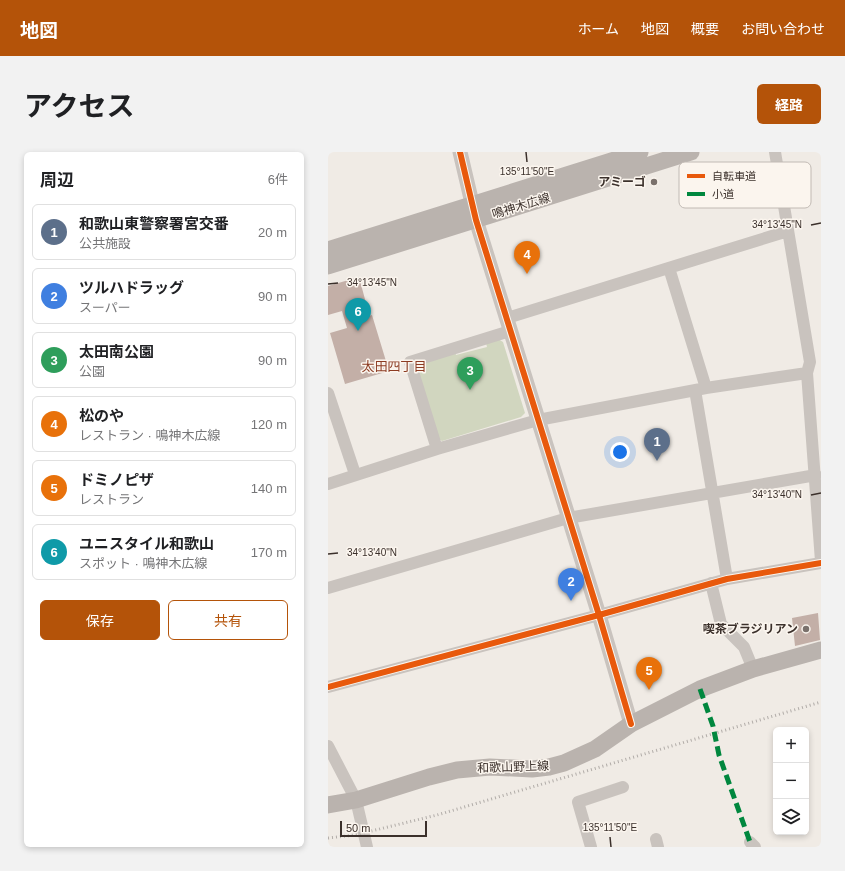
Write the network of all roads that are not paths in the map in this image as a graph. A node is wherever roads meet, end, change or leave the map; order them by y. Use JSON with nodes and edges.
{"nodes":[{"id":1,"x":460,"y":152,"type":"edge"},
{"id":2,"x":640,"y":152,"type":"edge"},
{"id":3,"x":691,"y":152,"type":"edge"},
{"id":4,"x":775,"y":152,"type":"edge"},
{"id":5,"x":777,"y":162,"type":"edge"},
{"id":6,"x":784,"y":208,"type":"edge"},
{"id":7,"x":475,"y":212,"type":"junction"},
{"id":8,"x":788,"y":231,"type":"junction"},
{"id":9,"x":328,"y":250,"type":"edge"},
{"id":10,"x":328,"y":266,"type":"edge"},
{"id":11,"x":669,"y":268,"type":"junction"},
{"id":12,"x":508,"y":325,"type":"junction"},
{"id":13,"x":808,"y":373,"type":"junction"},
{"id":14,"x":700,"y":389,"type":"junction"},
{"id":15,"x":328,"y":392,"type":"edge"},
{"id":16,"x":538,"y":420,"type":"junction"},
{"id":17,"x":437,"y":449,"type":"junction"},
{"id":18,"x":355,"y":474,"type":"junction"},
{"id":19,"x":816,"y":475,"type":"junction"},
{"id":20,"x":328,"y":484,"type":"edge"},
{"id":21,"x":711,"y":493,"type":"junction"},
{"id":22,"x":568,"y":518,"type":"junction"},
{"id":23,"x":821,"y":562,"type":"edge"},
{"id":24,"x":726,"y":579,"type":"junction"},
{"id":25,"x":711,"y":583,"type":"junction"},
{"id":26,"x":328,"y":588,"type":"edge"},
{"id":27,"x":599,"y":615,"type":"junction"},
{"id":28,"x":821,"y":650,"type":"edge"},
{"id":29,"x":753,"y":670,"type":"junction"},
{"id":30,"x":328,"y":687,"type":"edge"},
{"id":31,"x":631,"y":724,"type":"junction"},
{"id":32,"x":328,"y":747,"type":"edge"},
{"id":33,"x":623,"y":787,"type":"dead end"},
{"id":34,"x":356,"y":800,"type":"junction"},
{"id":35,"x":328,"y":805,"type":"edge"},
{"id":36,"x":368,"y":847,"type":"edge"},
{"id":37,"x":591,"y":847,"type":"edge"}],
"edges":[{"from":1,"to":7,"type":"street"},
{"from":2,"to":7,"type":"main road","name":"鳴神木広線"},
{"from":3,"to":7,"type":"main road","name":"鳴神木広線"},
{"from":4,"to":5,"type":"street"},
{"from":6,"to":8,"type":"street"},
{"from":7,"to":9,"type":"main road","name":"鳴神木広線"},
{"from":7,"to":10,"type":"main road","name":"鳴神木広線"},
{"from":7,"to":12,"type":"street"},
{"from":8,"to":11,"type":"street"},
{"from":8,"to":13,"type":"street"},
{"from":11,"to":12,"type":"street"},
{"from":11,"to":14,"type":"street"},
{"from":12,"to":16,"type":"street"},
{"from":12,"to":17,"type":"street"},
{"from":13,"to":14,"type":"street"},
{"from":13,"to":19,"type":"street"},
{"from":14,"to":16,"type":"street"},
{"from":14,"to":21,"type":"street"},
{"from":15,"to":18,"type":"street"},
{"from":16,"to":17,"type":"street"},
{"from":16,"to":22,"type":"street"},
{"from":17,"to":18,"type":"street"},
{"from":18,"to":20,"type":"street"},
{"from":19,"to":21,"type":"street"},
{"from":19,"to":23,"type":"street"},
{"from":21,"to":22,"type":"street"},
{"from":21,"to":24,"type":"street"},
{"from":22,"to":26,"type":"street"},
{"from":22,"to":27,"type":"street"},
{"from":23,"to":24,"type":"street"},
{"from":24,"to":25,"type":"street"},
{"from":25,"to":27,"type":"street"},
{"from":25,"to":29,"type":"street"},
{"from":27,"to":30,"type":"street"},
{"from":27,"to":31,"type":"street"},
{"from":28,"to":29,"type":"main road","name":"和歌山野上線"},
{"from":29,"to":31,"type":"main road","name":"和歌山野上線"},
{"from":31,"to":34,"type":"main road","name":"和歌山野上線"},
{"from":32,"to":34,"type":"street"},
{"from":33,"to":37,"type":"street"},
{"from":34,"to":35,"type":"main road","name":"和歌山野上線"},
{"from":34,"to":36,"type":"street"}]}
